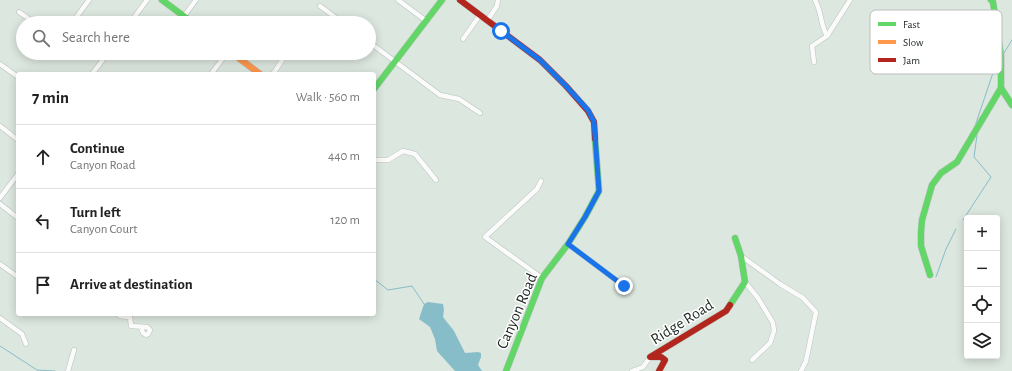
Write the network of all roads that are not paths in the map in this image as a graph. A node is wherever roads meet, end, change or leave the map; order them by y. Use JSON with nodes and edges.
{"nodes":[{"id":1,"x":89,"y":0,"type":"edge"},
{"id":2,"x":147,"y":0,"type":"edge"},
{"id":3,"x":162,"y":0,"type":"edge"},
{"id":4,"x":196,"y":0,"type":"edge"},
{"id":5,"x":398,"y":0,"type":"edge"},
{"id":6,"x":442,"y":0,"type":"edge"},
{"id":7,"x":460,"y":0,"type":"edge"},
{"id":8,"x":498,"y":0,"type":"edge"},
{"id":9,"x":815,"y":0,"type":"edge"},
{"id":10,"x":850,"y":0,"type":"edge"},
{"id":11,"x":991,"y":0,"type":"edge"},
{"id":12,"x":320,"y":6,"type":"dead end"},
{"id":13,"x":994,"y":10,"type":"edge"},
{"id":14,"x":20,"y":12,"type":"dead end"},
{"id":15,"x":480,"y":15,"type":"junction"},
{"id":16,"x":25,"y":16,"type":"edge"},
{"id":17,"x":77,"y":16,"type":"edge"},
{"id":18,"x":135,"y":16,"type":"edge"},
{"id":19,"x":184,"y":16,"type":"joint"},
{"id":20,"x":334,"y":16,"type":"edge"},
{"id":21,"x":425,"y":20,"type":"junction"},
{"id":22,"x":487,"y":20,"type":"junction"},
{"id":23,"x":827,"y":36,"type":"junction"},
{"id":24,"x":463,"y":39,"type":"dead end"},
{"id":25,"x":376,"y":47,"type":"edge"},
{"id":26,"x":103,"y":60,"type":"edge"},
{"id":27,"x":222,"y":60,"type":"edge"},
{"id":28,"x":241,"y":60,"type":"edge"},
{"id":29,"x":282,"y":60,"type":"edge"},
{"id":30,"x":395,"y":61,"type":"junction"},
{"id":31,"x":814,"y":62,"type":"dead end"},
{"id":32,"x":0,"y":64,"type":"edge"},
{"id":33,"x":96,"y":72,"type":"edge"},
{"id":34,"x":213,"y":72,"type":"edge"},
{"id":35,"x":257,"y":72,"type":"edge"},
{"id":36,"x":274,"y":72,"type":"edge"},
{"id":37,"x":1002,"y":74,"type":"edge"},
{"id":38,"x":16,"y":76,"type":"edge"},
{"id":39,"x":376,"y":85,"type":"edge"},
{"id":40,"x":1001,"y":88,"type":"junction"},
{"id":41,"x":1012,"y":105,"type":"edge"},
{"id":42,"x":480,"y":113,"type":"dead end"},
{"id":43,"x":0,"y":126,"type":"edge"},
{"id":44,"x":16,"y":138,"type":"edge"},
{"id":45,"x":376,"y":160,"type":"edge"},
{"id":46,"x":16,"y":177,"type":"edge"},
{"id":47,"x":436,"y":180,"type":"dead end"},
{"id":48,"x":541,"y":181,"type":"dead end"},
{"id":49,"x":0,"y":198,"type":"edge"},
{"id":50,"x":0,"y":204,"type":"edge"},
{"id":51,"x":16,"y":216,"type":"edge"},
{"id":52,"x":735,"y":238,"type":"dead end"},
{"id":53,"x":568,"y":244,"type":"junction"},
{"id":54,"x":742,"y":256,"type":"junction"},
{"id":55,"x":0,"y":264,"type":"edge"},
{"id":56,"x":16,"y":276,"type":"edge"},
{"id":57,"x":930,"y":276,"type":"dead end"},
{"id":58,"x":542,"y":278,"type":"junction"},
{"id":59,"x":745,"y":282,"type":"junction"},
{"id":60,"x":624,"y":286,"type":"dead end"},
{"id":61,"x":120,"y":316,"type":"edge"},
{"id":62,"x":0,"y":318,"type":"edge"},
{"id":63,"x":141,"y":327,"type":"dead end"},
{"id":64,"x":26,"y":344,"type":"dead end"},
{"id":65,"x":74,"y":350,"type":"dead end"},
{"id":66,"x":650,"y":357,"type":"junction"},
{"id":67,"x":752,"y":360,"type":"dead end"},
{"id":68,"x":68,"y":371,"type":"edge"},
{"id":69,"x":506,"y":371,"type":"edge"},
{"id":70,"x":632,"y":371,"type":"edge"},
{"id":71,"x":659,"y":371,"type":"edge"},
{"id":72,"x":801,"y":371,"type":"edge"}],
"edges":[{"from":1,"to":17,"type":"street"},
{"from":2,"to":18,"type":"street"},
{"from":3,"to":19,"type":"street"},
{"from":4,"to":19,"type":"street"},
{"from":5,"to":21,"type":"street"},
{"from":6,"to":21,"type":"street"},
{"from":7,"to":15,"type":"street","name":"Canyon Road"},
{"from":8,"to":22,"type":"street"},
{"from":9,"to":23,"type":"street"},
{"from":10,"to":23,"type":"street"},
{"from":11,"to":13,"type":"street"},
{"from":12,"to":20,"type":"street"},
{"from":14,"to":16,"type":"street"},
{"from":15,"to":22,"type":"street","name":"Canyon Road"},
{"from":15,"to":24,"type":"street"},
{"from":21,"to":30,"type":"street"},
{"from":22,"to":53,"type":"street","name":"Canyon Road"},
{"from":23,"to":31,"type":"street"},
{"from":25,"to":30,"type":"street"},
{"from":26,"to":33,"type":"street"},
{"from":27,"to":34,"type":"street"},
{"from":28,"to":35,"type":"street"},
{"from":29,"to":36,"type":"street"},
{"from":30,"to":39,"type":"street"},
{"from":30,"to":42,"type":"street"},
{"from":32,"to":38,"type":"street"},
{"from":37,"to":40,"type":"street"},
{"from":40,"to":41,"type":"street"},
{"from":40,"to":57,"type":"street"},
{"from":43,"to":44,"type":"street"},
{"from":45,"to":47,"type":"street"},
{"from":46,"to":49,"type":"street"},
{"from":48,"to":58,"type":"street"},
{"from":50,"to":51,"type":"street"},
{"from":52,"to":54,"type":"street"},
{"from":53,"to":58,"type":"street","name":"Canyon Road"},
{"from":53,"to":60,"type":"street"},
{"from":54,"to":59,"type":"street"},
{"from":54,"to":72,"type":"street"},
{"from":55,"to":56,"type":"street"},
{"from":58,"to":69,"type":"street","name":"Canyon Road"},
{"from":59,"to":66,"type":"street","name":"Ridge Road"},
{"from":59,"to":67,"type":"street"},
{"from":61,"to":63,"type":"street"},
{"from":62,"to":64,"type":"street"},
{"from":65,"to":68,"type":"street"},
{"from":66,"to":70,"type":"street"},
{"from":66,"to":71,"type":"street","name":"Ridge Road"}]}
